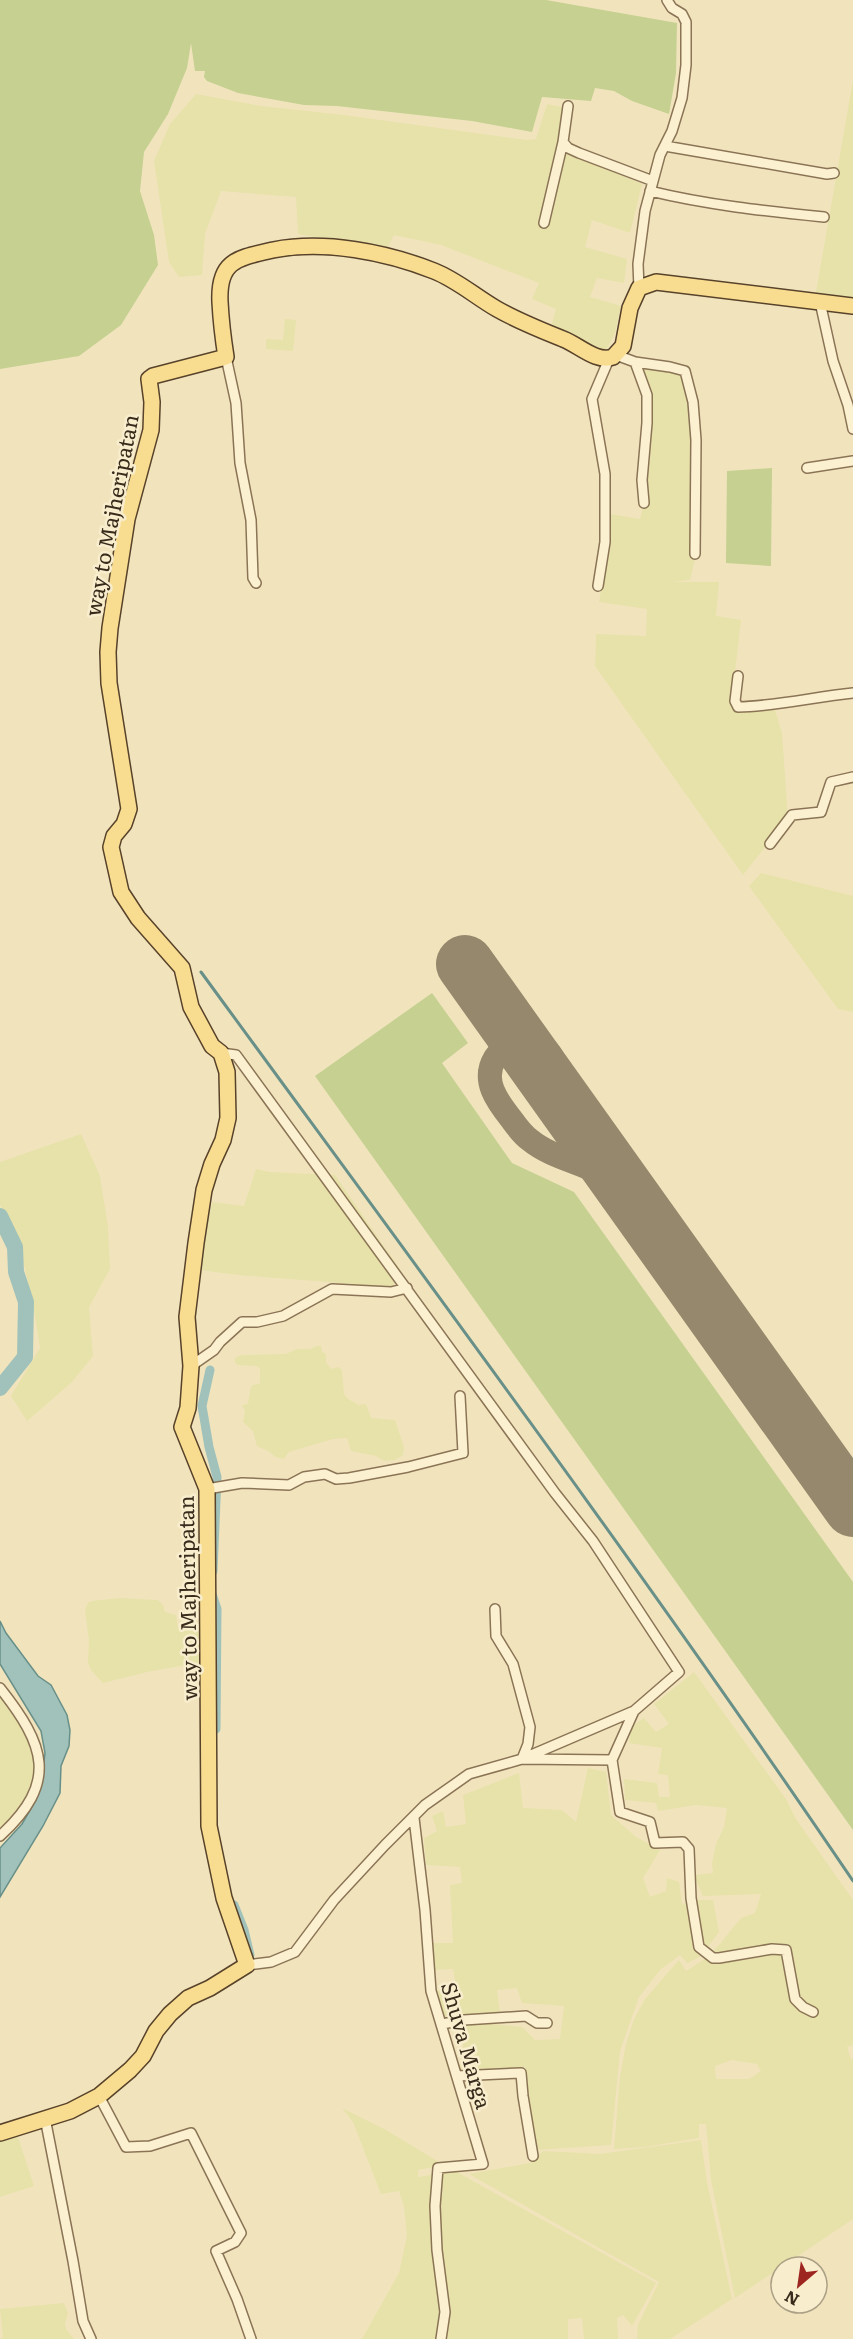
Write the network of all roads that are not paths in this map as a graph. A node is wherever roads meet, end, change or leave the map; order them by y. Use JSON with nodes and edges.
{"nodes":[{"id":1,"x":667,"y":0,"type":"edge"},
{"id":2,"x":568,"y":106,"type":"dead end"},
{"id":3,"x":564,"y":142,"type":"junction"},
{"id":4,"x":665,"y":146,"type":"junction"},
{"id":5,"x":834,"y":173,"type":"dead end"},
{"id":6,"x":652,"y":186,"type":"junction"},
{"id":7,"x":824,"y":217,"type":"dead end"},
{"id":8,"x":544,"y":224,"type":"dead end"},
{"id":9,"x":639,"y":288,"type":"junction"},
{"id":10,"x":820,"y":302,"type":"junction"},
{"id":11,"x":853,"y":306,"type":"edge"},
{"id":12,"x":226,"y":357,"type":"junction"},
{"id":13,"x":612,"y":357,"type":"junction"},
{"id":14,"x":634,"y":362,"type":"junction"},
{"id":15,"x":853,"y":429,"type":"edge"},
{"id":16,"x":853,"y":461,"type":"edge"},
{"id":17,"x":807,"y":468,"type":"dead end"},
{"id":18,"x":644,"y":503,"type":"dead end"},
{"id":19,"x":695,"y":554,"type":"dead end"},
{"id":20,"x":256,"y":583,"type":"dead end"},
{"id":21,"x":598,"y":586,"type":"dead end"},
{"id":22,"x":738,"y":676,"type":"dead end"},
{"id":23,"x":853,"y":693,"type":"edge"},
{"id":24,"x":853,"y":777,"type":"edge"},
{"id":25,"x":770,"y":844,"type":"dead end"},
{"id":26,"x":221,"y":1053,"type":"junction"},
{"id":27,"x":407,"y":1288,"type":"junction"},
{"id":28,"x":190,"y":1366,"type":"junction"},
{"id":29,"x":460,"y":1396,"type":"dead end"},
{"id":30,"x":207,"y":1489,"type":"junction"},
{"id":31,"x":495,"y":1610,"type":"dead end"},
{"id":32,"x":0,"y":1688,"type":"edge"},
{"id":33,"x":634,"y":1711,"type":"junction"},
{"id":34,"x":522,"y":1759,"type":"junction"},
{"id":35,"x":612,"y":1760,"type":"junction"},
{"id":36,"x":414,"y":1818,"type":"junction"},
{"id":37,"x":0,"y":1836,"type":"edge"},
{"id":38,"x":247,"y":1965,"type":"junction"},
{"id":39,"x":813,"y":2012,"type":"dead end"},
{"id":40,"x":547,"y":2023,"type":"dead end"},
{"id":41,"x":442,"y":2024,"type":"junction"},
{"id":42,"x":457,"y":2076,"type":"junction"},
{"id":43,"x":99,"y":2097,"type":"junction"},
{"id":44,"x":45,"y":2118,"type":"junction"},
{"id":45,"x":0,"y":2133,"type":"edge"},
{"id":46,"x":533,"y":2156,"type":"dead end"},
{"id":47,"x":91,"y":2339,"type":"edge"},
{"id":48,"x":250,"y":2339,"type":"edge"},
{"id":49,"x":441,"y":2339,"type":"edge"}],
"edges":[{"from":1,"to":4,"type":"street"},
{"from":2,"to":3,"type":"street"},
{"from":3,"to":6,"type":"street"},
{"from":3,"to":8,"type":"street"},
{"from":4,"to":5,"type":"street"},
{"from":4,"to":6,"type":"street"},
{"from":6,"to":7,"type":"street"},
{"from":6,"to":9,"type":"street"},
{"from":9,"to":10,"type":"main road"},
{"from":9,"to":13,"type":"main road"},
{"from":10,"to":11,"type":"main road"},
{"from":10,"to":15,"type":"street"},
{"from":12,"to":13,"type":"main road"},
{"from":12,"to":20,"type":"street"},
{"from":12,"to":26,"type":"main road","name":"way to Majheripatan"},
{"from":13,"to":14,"type":"street"},
{"from":13,"to":21,"type":"street"},
{"from":14,"to":18,"type":"street"},
{"from":14,"to":19,"type":"street"},
{"from":16,"to":17,"type":"street"},
{"from":22,"to":23,"type":"street"},
{"from":24,"to":25,"type":"street"},
{"from":26,"to":27,"type":"street"},
{"from":26,"to":28,"type":"main road","name":"way to Majheripatan"},
{"from":27,"to":28,"type":"street"},
{"from":27,"to":33,"type":"street"},
{"from":28,"to":30,"type":"main road","name":"way to Majheripatan"},
{"from":29,"to":30,"type":"street"},
{"from":30,"to":38,"type":"main road","name":"way to Majheripatan"},
{"from":31,"to":34,"type":"street"},
{"from":32,"to":37,"type":"street"},
{"from":33,"to":34,"type":"street"},
{"from":33,"to":35,"type":"street"},
{"from":34,"to":35,"type":"street"},
{"from":34,"to":36,"type":"street"},
{"from":35,"to":39,"type":"street"},
{"from":36,"to":38,"type":"street"},
{"from":36,"to":41,"type":"street","name":"Shuva Marga"},
{"from":38,"to":43,"type":"main road"},
{"from":40,"to":41,"type":"street"},
{"from":41,"to":42,"type":"street","name":"Shuva Marga"},
{"from":42,"to":46,"type":"street"},
{"from":42,"to":49,"type":"street","name":"Shuva Marga"},
{"from":43,"to":44,"type":"main road"},
{"from":43,"to":48,"type":"street"},
{"from":44,"to":45,"type":"main road"},
{"from":44,"to":47,"type":"street"}]}
